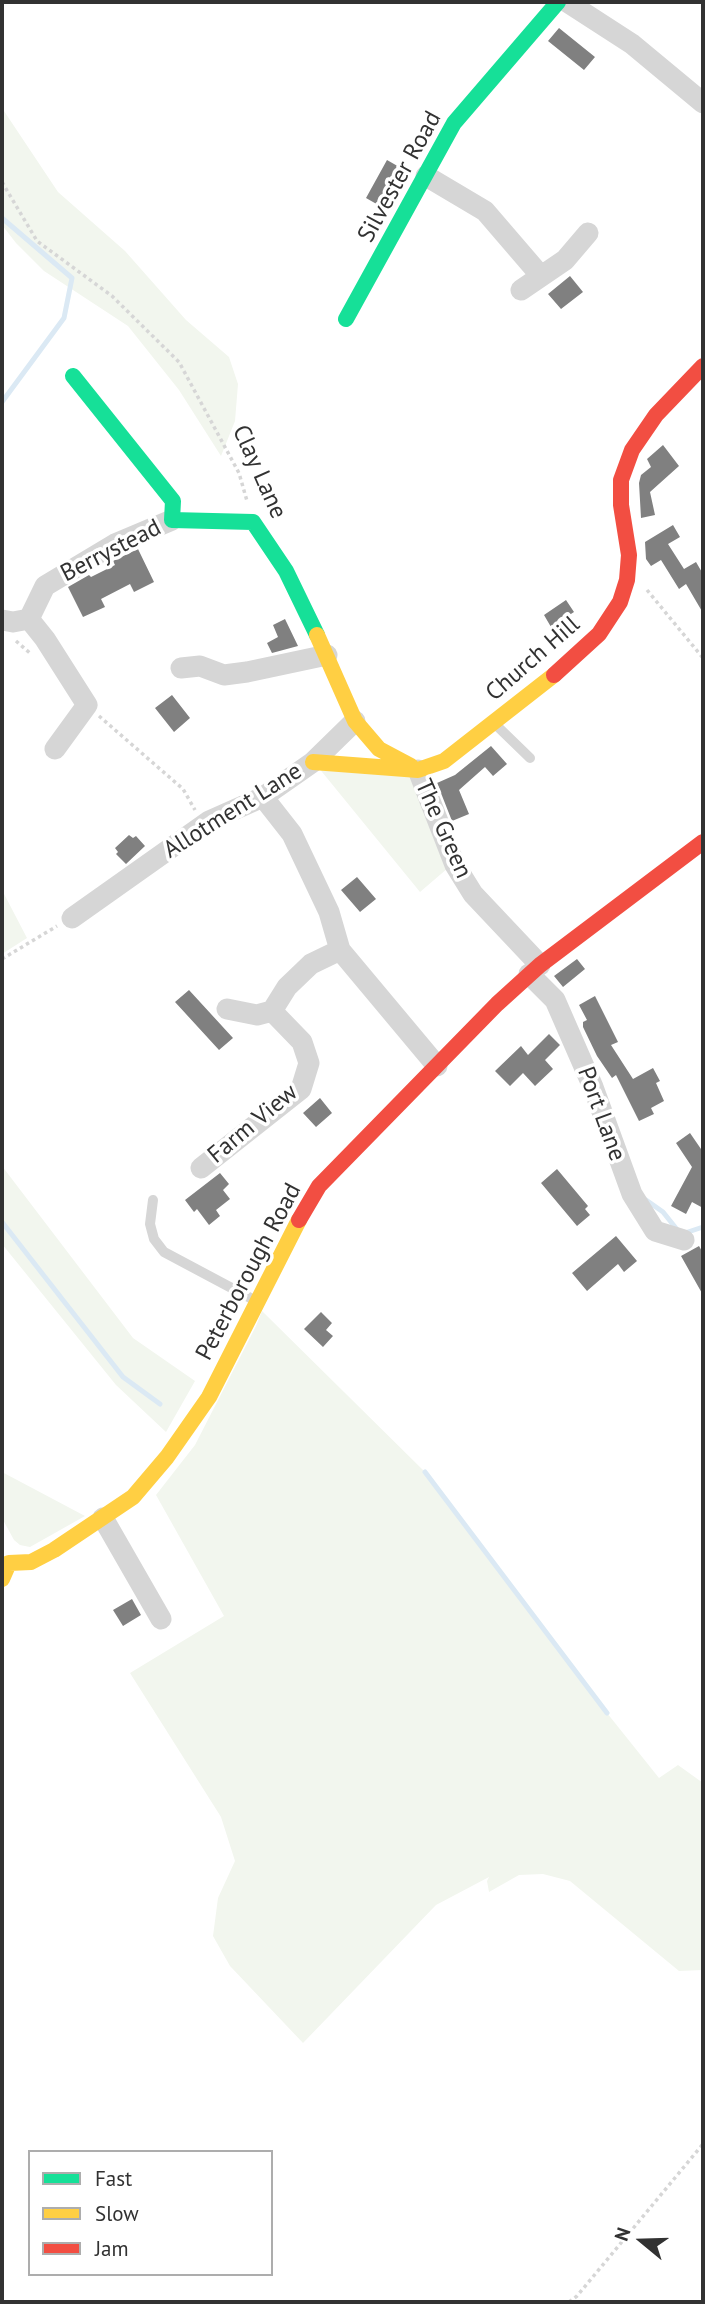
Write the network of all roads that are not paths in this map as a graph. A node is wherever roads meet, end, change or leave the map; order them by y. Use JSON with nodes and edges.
{"nodes":[{"id":1,"x":558,"y":2,"type":"edge"},
{"id":2,"x":567,"y":2,"type":"edge"},
{"id":3,"x":703,"y":103,"type":"edge"},
{"id":4,"x":426,"y":176,"type":"junction"},
{"id":5,"x":587,"y":233,"type":"dead end"},
{"id":6,"x":540,"y":275,"type":"junction"},
{"id":7,"x":521,"y":290,"type":"dead end"},
{"id":8,"x":346,"y":319,"type":"dead end"},
{"id":9,"x":703,"y":366,"type":"edge"},
{"id":10,"x":73,"y":376,"type":"dead end"},
{"id":11,"x":172,"y":520,"type":"junction"},
{"id":12,"x":29,"y":619,"type":"junction"},
{"id":13,"x":6,"y":628,"type":"edge"},
{"id":14,"x":327,"y":655,"type":"junction"},
{"id":15,"x":181,"y":668,"type":"dead end"},
{"id":16,"x":355,"y":721,"type":"junction"},
{"id":17,"x":494,"y":723,"type":"junction"},
{"id":18,"x":55,"y":749,"type":"dead end"},
{"id":19,"x":530,"y":758,"type":"dead end"},
{"id":20,"x":313,"y":762,"type":"junction"},
{"id":21,"x":418,"y":770,"type":"junction"},
{"id":22,"x":263,"y":797,"type":"junction"},
{"id":23,"x":703,"y":842,"type":"edge"},
{"id":24,"x":72,"y":918,"type":"road end"},
{"id":25,"x":340,"y":950,"type":"junction"},
{"id":26,"x":535,"y":970,"type":"junction"},
{"id":27,"x":227,"y":1009,"type":"dead end"},
{"id":28,"x":272,"y":1011,"type":"junction"},
{"id":29,"x":437,"y":1066,"type":"junction"},
{"id":30,"x":201,"y":1168,"type":"dead end"},
{"id":31,"x":153,"y":1200,"type":"dead end"},
{"id":32,"x":684,"y":1240,"type":"dead end"},
{"id":33,"x":258,"y":1303,"type":"junction"},
{"id":34,"x":103,"y":1518,"type":"junction"},
{"id":35,"x":4,"y":1563,"type":"edge"},
{"id":36,"x":161,"y":1619,"type":"dead end"}],
"edges":[{"from":1,"to":4,"type":"street","name":"Silvester Road"},
{"from":2,"to":3,"type":"street"},
{"from":4,"to":6,"type":"street"},
{"from":4,"to":8,"type":"street","name":"Silvester Road"},
{"from":5,"to":6,"type":"street"},
{"from":6,"to":7,"type":"street"},
{"from":9,"to":17,"type":"street","name":"Church Hill"},
{"from":10,"to":11,"type":"street"},
{"from":11,"to":12,"type":"street","name":"Berrystead"},
{"from":11,"to":14,"type":"street","name":"Clay Lane"},
{"from":12,"to":13,"type":"street"},
{"from":12,"to":18,"type":"street"},
{"from":14,"to":15,"type":"street"},
{"from":14,"to":16,"type":"street","name":"Clay Lane"},
{"from":16,"to":20,"type":"street","name":"Allotment Lane"},
{"from":16,"to":21,"type":"street","name":"Clay Lane"},
{"from":17,"to":19,"type":"lane"},
{"from":17,"to":21,"type":"street","name":"Church Hill"},
{"from":20,"to":21,"type":"street","name":"The Green"},
{"from":20,"to":22,"type":"street","name":"Allotment Lane"},
{"from":21,"to":26,"type":"street","name":"The Green"},
{"from":22,"to":24,"type":"street","name":"Allotment Lane"},
{"from":22,"to":25,"type":"street"},
{"from":23,"to":26,"type":"street","name":"Peterborough Road"},
{"from":25,"to":28,"type":"street"},
{"from":25,"to":29,"type":"street"},
{"from":26,"to":29,"type":"street","name":"Peterborough Road"},
{"from":26,"to":32,"type":"street","name":"Port Lane"},
{"from":27,"to":28,"type":"street"},
{"from":28,"to":30,"type":"street","name":"Farm View"},
{"from":29,"to":33,"type":"street","name":"Peterborough Road"},
{"from":31,"to":33,"type":"lane"},
{"from":33,"to":34,"type":"street","name":"Peterborough Road"},
{"from":34,"to":35,"type":"street","name":"Peterborough Road"},
{"from":34,"to":36,"type":"street"}]}
